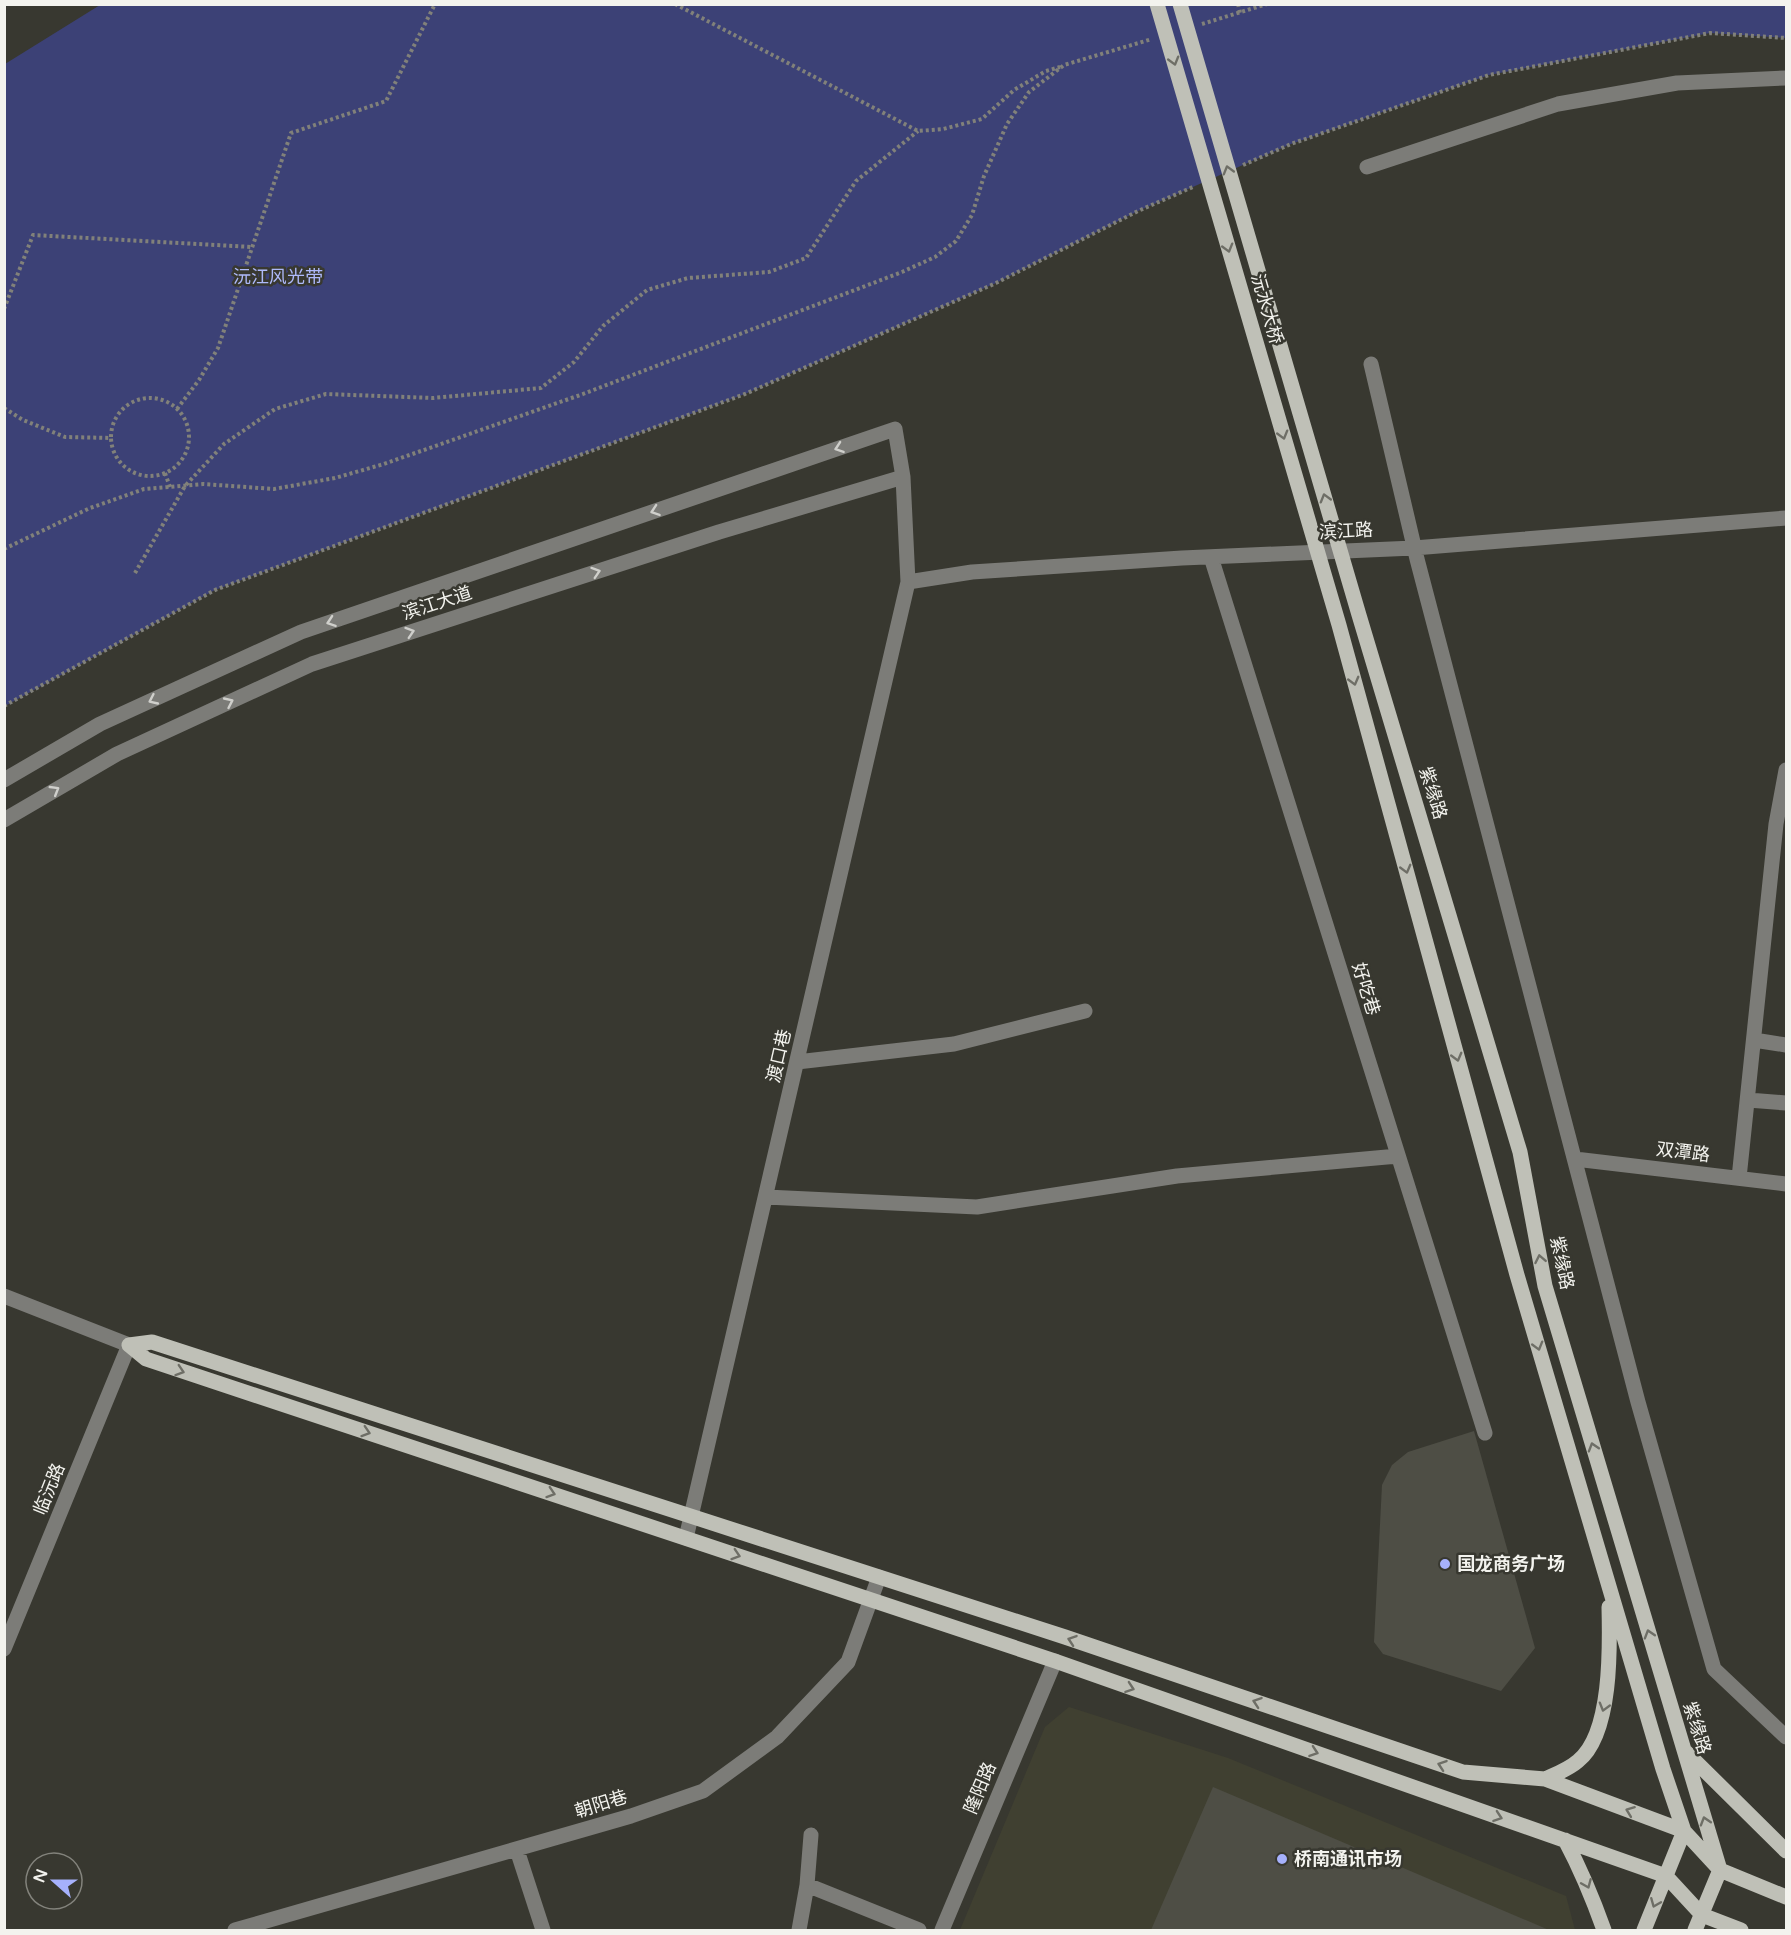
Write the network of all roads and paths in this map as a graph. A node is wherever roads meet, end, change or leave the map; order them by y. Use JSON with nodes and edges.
{"nodes":[{"id":1,"x":435,"y":4,"type":"edge"},
{"id":2,"x":675,"y":4,"type":"edge"},
{"id":3,"x":1157,"y":4,"type":"edge"},
{"id":4,"x":1180,"y":4,"type":"edge"},
{"id":5,"x":1238,"y":4,"type":"edge"},
{"id":6,"x":1267,"y":4,"type":"edge"},
{"id":7,"x":1240,"y":12,"type":"junction"},
{"id":8,"x":1196,"y":26,"type":"dead end"},
{"id":9,"x":1786,"y":38,"type":"edge"},
{"id":10,"x":1152,"y":39,"type":"dead end"},
{"id":11,"x":1064,"y":65,"type":"junction"},
{"id":12,"x":1786,"y":78,"type":"edge"},
{"id":13,"x":918,"y":131,"type":"junction"},
{"id":14,"x":1367,"y":167,"type":"dead end"},
{"id":15,"x":1237,"y":168,"type":"dead end"},
{"id":16,"x":1204,"y":182,"type":"dead end"},
{"id":17,"x":252,"y":247,"type":"junction"},
{"id":18,"x":4,"y":309,"type":"edge"},
{"id":19,"x":1371,"y":364,"type":"dead end"},
{"id":20,"x":4,"y":408,"type":"edge"},
{"id":21,"x":177,"y":409,"type":"junction"},
{"id":22,"x":895,"y":429,"type":"joint"},
{"id":23,"x":111,"y":438,"type":"junction"},
{"id":24,"x":165,"y":473,"type":"junction"},
{"id":25,"x":903,"y":477,"type":"junction"},
{"id":26,"x":185,"y":486,"type":"junction"},
{"id":27,"x":170,"y":487,"type":"junction"},
{"id":28,"x":1786,"y":518,"type":"edge"},
{"id":29,"x":1414,"y":548,"type":"junction"},
{"id":30,"x":4,"y":549,"type":"edge"},
{"id":31,"x":1211,"y":557,"type":"junction"},
{"id":32,"x":135,"y":573,"type":"dead end"},
{"id":33,"x":908,"y":582,"type":"junction"},
{"id":34,"x":1359,"y":615,"type":"joint"},
{"id":35,"x":4,"y":706,"type":"edge"},
{"id":36,"x":1786,"y":770,"type":"edge"},
{"id":37,"x":4,"y":780,"type":"edge"},
{"id":38,"x":4,"y":820,"type":"edge"},
{"id":39,"x":1086,"y":1011,"type":"dead end"},
{"id":40,"x":1754,"y":1040,"type":"junction"},
{"id":41,"x":1786,"y":1045,"type":"edge"},
{"id":42,"x":797,"y":1062,"type":"junction"},
{"id":43,"x":1748,"y":1100,"type":"junction"},
{"id":44,"x":1786,"y":1103,"type":"edge"},
{"id":45,"x":1398,"y":1156,"type":"junction"},
{"id":46,"x":1575,"y":1159,"type":"junction"},
{"id":47,"x":1739,"y":1178,"type":"junction"},
{"id":48,"x":1786,"y":1184,"type":"edge"},
{"id":49,"x":766,"y":1197,"type":"junction"},
{"id":50,"x":4,"y":1296,"type":"edge"},
{"id":51,"x":129,"y":1345,"type":"junction"},
{"id":52,"x":1485,"y":1433,"type":"dead end"},
{"id":53,"x":693,"y":1517,"type":"junction"},
{"id":54,"x":686,"y":1538,"type":"junction"},
{"id":55,"x":879,"y":1577,"type":"junction"},
{"id":56,"x":1609,"y":1586,"type":"junction"},
{"id":57,"x":872,"y":1600,"type":"junction"},
{"id":58,"x":4,"y":1649,"type":"edge"},
{"id":59,"x":1055,"y":1661,"type":"junction"},
{"id":60,"x":1786,"y":1737,"type":"edge"},
{"id":61,"x":1683,"y":1750,"type":"junction"},
{"id":62,"x":1545,"y":1779,"type":"junction"},
{"id":63,"x":1684,"y":1831,"type":"junction"},
{"id":64,"x":811,"y":1835,"type":"dead end"},
{"id":65,"x":1565,"y":1840,"type":"junction"},
{"id":66,"x":517,"y":1850,"type":"junction"},
{"id":67,"x":1786,"y":1851,"type":"edge"},
{"id":68,"x":1720,"y":1870,"type":"junction"},
{"id":69,"x":1666,"y":1876,"type":"junction"},
{"id":70,"x":807,"y":1885,"type":"junction"},
{"id":71,"x":1786,"y":1897,"type":"edge"},
{"id":72,"x":1702,"y":1915,"type":"junction"},
{"id":73,"x":235,"y":1930,"type":"edge"},
{"id":74,"x":543,"y":1930,"type":"edge"},
{"id":75,"x":799,"y":1930,"type":"edge"},
{"id":76,"x":919,"y":1930,"type":"edge"},
{"id":77,"x":942,"y":1930,"type":"edge"},
{"id":78,"x":1604,"y":1930,"type":"edge"},
{"id":79,"x":1644,"y":1930,"type":"edge"},
{"id":80,"x":1695,"y":1930,"type":"edge"},
{"id":81,"x":1741,"y":1930,"type":"edge"}],
"edges":[{"from":1,"to":17,"type":"path"},
{"from":2,"to":13,"type":"path"},
{"from":3,"to":56,"type":"main road","name":"沅水大桥","one_way":true},
{"from":34,"to":4,"type":"main road","name":"沅水大桥","one_way":true},
{"from":5,"to":7,"type":"path"},
{"from":6,"to":7,"type":"path"},
{"from":7,"to":8,"type":"path"},
{"from":9,"to":15,"type":"path"},
{"from":10,"to":11,"type":"path"},
{"from":11,"to":13,"type":"path"},
{"from":11,"to":26,"type":"path"},
{"from":12,"to":14,"type":"street"},
{"from":13,"to":26,"type":"path"},
{"from":16,"to":35,"type":"path"},
{"from":17,"to":18,"type":"path"},
{"from":17,"to":21,"type":"path"},
{"from":19,"to":29,"type":"street"},
{"from":20,"to":23,"type":"path"},
{"from":21,"to":23,"type":"path"},
{"from":21,"to":24,"type":"path"},
{"from":22,"to":25,"type":"street","name":"渡口巷"},
{"from":22,"to":37,"type":"street","name":"滨江大道","one_way":true},
{"from":23,"to":24,"type":"path"},
{"from":24,"to":27,"type":"path"},
{"from":25,"to":33,"type":"street","name":"渡口巷"},
{"from":38,"to":25,"type":"street","name":"滨江大道","one_way":true},
{"from":26,"to":27,"type":"path"},
{"from":26,"to":32,"type":"path"},
{"from":27,"to":30,"type":"path"},
{"from":28,"to":29,"type":"street","name":"滨江路"},
{"from":29,"to":31,"type":"street","name":"滨江路"},
{"from":29,"to":46,"type":"street"},
{"from":31,"to":33,"type":"street","name":"滨江路"},
{"from":31,"to":45,"type":"street","name":"好吃巷"},
{"from":33,"to":42,"type":"street","name":"渡口巷"},
{"from":61,"to":34,"type":"main road","name":"紫缘路","one_way":true},
{"from":36,"to":40,"type":"street"},
{"from":39,"to":42,"type":"street"},
{"from":40,"to":41,"type":"street"},
{"from":40,"to":43,"type":"street"},
{"from":42,"to":49,"type":"street","name":"渡口巷"},
{"from":43,"to":44,"type":"street"},
{"from":43,"to":47,"type":"street"},
{"from":45,"to":49,"type":"street"},
{"from":45,"to":52,"type":"street","name":"好吃巷"},
{"from":46,"to":47,"type":"street","name":"双潭路"},
{"from":46,"to":60,"type":"street"},
{"from":47,"to":48,"type":"street","name":"双潭路"},
{"from":49,"to":53,"type":"street","name":"渡口巷"},
{"from":50,"to":51,"type":"street"},
{"from":51,"to":53,"type":"main road"},
{"from":51,"to":54,"type":"main road","one_way":true},
{"from":51,"to":58,"type":"street","name":"临沅路"},
{"from":53,"to":54,"type":"street","name":"渡口巷"},
{"from":53,"to":55,"type":"main road"},
{"from":54,"to":57,"type":"main road","one_way":true},
{"from":55,"to":57,"type":"street","name":"朝阳巷"},
{"from":62,"to":55,"type":"main road","one_way":true},
{"from":56,"to":62,"type":"main road","one_way":true},
{"from":56,"to":63,"type":"main road"},
{"from":57,"to":59,"type":"main road"},
{"from":57,"to":66,"type":"street","name":"朝阳巷"},
{"from":59,"to":65,"type":"main road","one_way":true},
{"from":59,"to":77,"type":"street","name":"隆阳路"},
{"from":61,"to":67,"type":"main road"},
{"from":68,"to":61,"type":"main road","name":"紫缘路","one_way":true},
{"from":63,"to":62,"type":"main road","one_way":true},
{"from":63,"to":68,"type":"main road"},
{"from":63,"to":69,"type":"main road"},
{"from":64,"to":70,"type":"street"},
{"from":65,"to":69,"type":"main road"},
{"from":65,"to":78,"type":"main road","one_way":true},
{"from":66,"to":73,"type":"street","name":"朝阳巷"},
{"from":66,"to":74,"type":"street"},
{"from":68,"to":71,"type":"main road"},
{"from":68,"to":72,"type":"main road"},
{"from":69,"to":72,"type":"main road"},
{"from":69,"to":79,"type":"main road","one_way":true},
{"from":70,"to":75,"type":"street"},
{"from":70,"to":76,"type":"street"},
{"from":72,"to":80,"type":"main road"},
{"from":72,"to":81,"type":"main road"}]}
